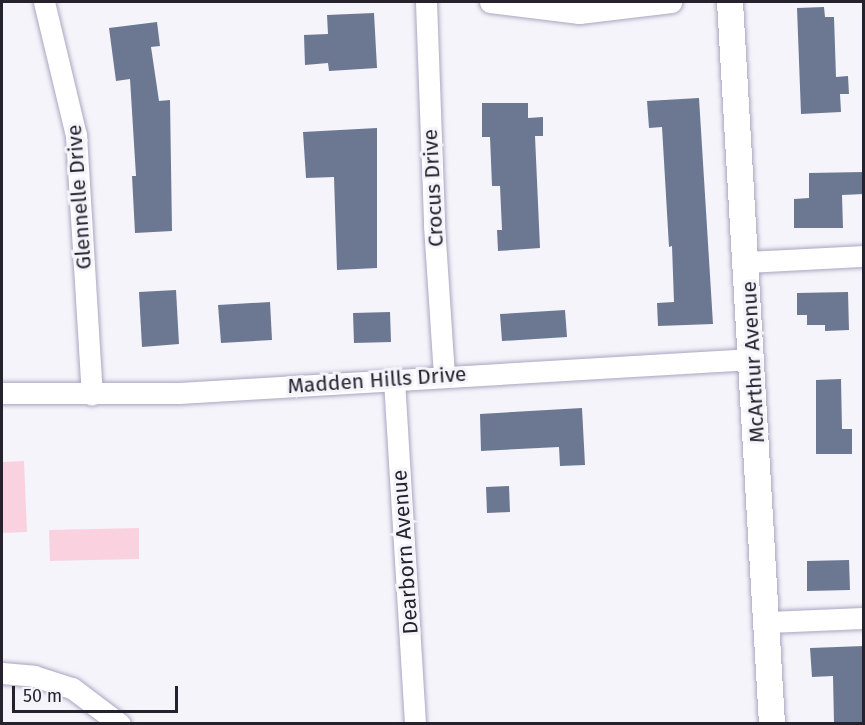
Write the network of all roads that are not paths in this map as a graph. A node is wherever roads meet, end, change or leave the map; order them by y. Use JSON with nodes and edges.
{"nodes":[{"id":1,"x":44,"y":2,"type":"edge"},
{"id":2,"x":426,"y":2,"type":"edge"},
{"id":3,"x":490,"y":2,"type":"edge"},
{"id":4,"x":671,"y":2,"type":"edge"},
{"id":5,"x":730,"y":2,"type":"edge"},
{"id":6,"x":864,"y":256,"type":"edge"},
{"id":7,"x":748,"y":262,"type":"junction"},
{"id":8,"x":752,"y":359,"type":"junction"},
{"id":9,"x":444,"y":375,"type":"junction"},
{"id":10,"x":394,"y":380,"type":"junction"},
{"id":11,"x":2,"y":393,"type":"edge"},
{"id":12,"x":92,"y":395,"type":"junction"},
{"id":13,"x":864,"y":618,"type":"edge"},
{"id":14,"x":767,"y":622,"type":"junction"},
{"id":15,"x":2,"y":674,"type":"edge"},
{"id":16,"x":120,"y":723,"type":"edge"},
{"id":17,"x":415,"y":723,"type":"edge"},
{"id":18,"x":772,"y":723,"type":"edge"}],
"edges":[{"from":1,"to":12,"type":"street","name":"Glennelle Drive"},
{"from":2,"to":9,"type":"street","name":"Crocus Drive"},
{"from":3,"to":4,"type":"street"},
{"from":5,"to":7,"type":"street","name":"McArthur Avenue"},
{"from":6,"to":7,"type":"street"},
{"from":7,"to":8,"type":"street","name":"McArthur Avenue"},
{"from":8,"to":9,"type":"street","name":"Madden Hills Drive"},
{"from":8,"to":14,"type":"street","name":"McArthur Avenue"},
{"from":9,"to":10,"type":"street","name":"Madden Hills Drive"},
{"from":10,"to":12,"type":"street","name":"Madden Hills Drive"},
{"from":10,"to":17,"type":"street","name":"Dearborn Avenue"},
{"from":11,"to":12,"type":"street","name":"Madden Hills Drive"},
{"from":13,"to":14,"type":"street"},
{"from":14,"to":18,"type":"street","name":"McArthur Avenue"},
{"from":15,"to":16,"type":"street"}]}
